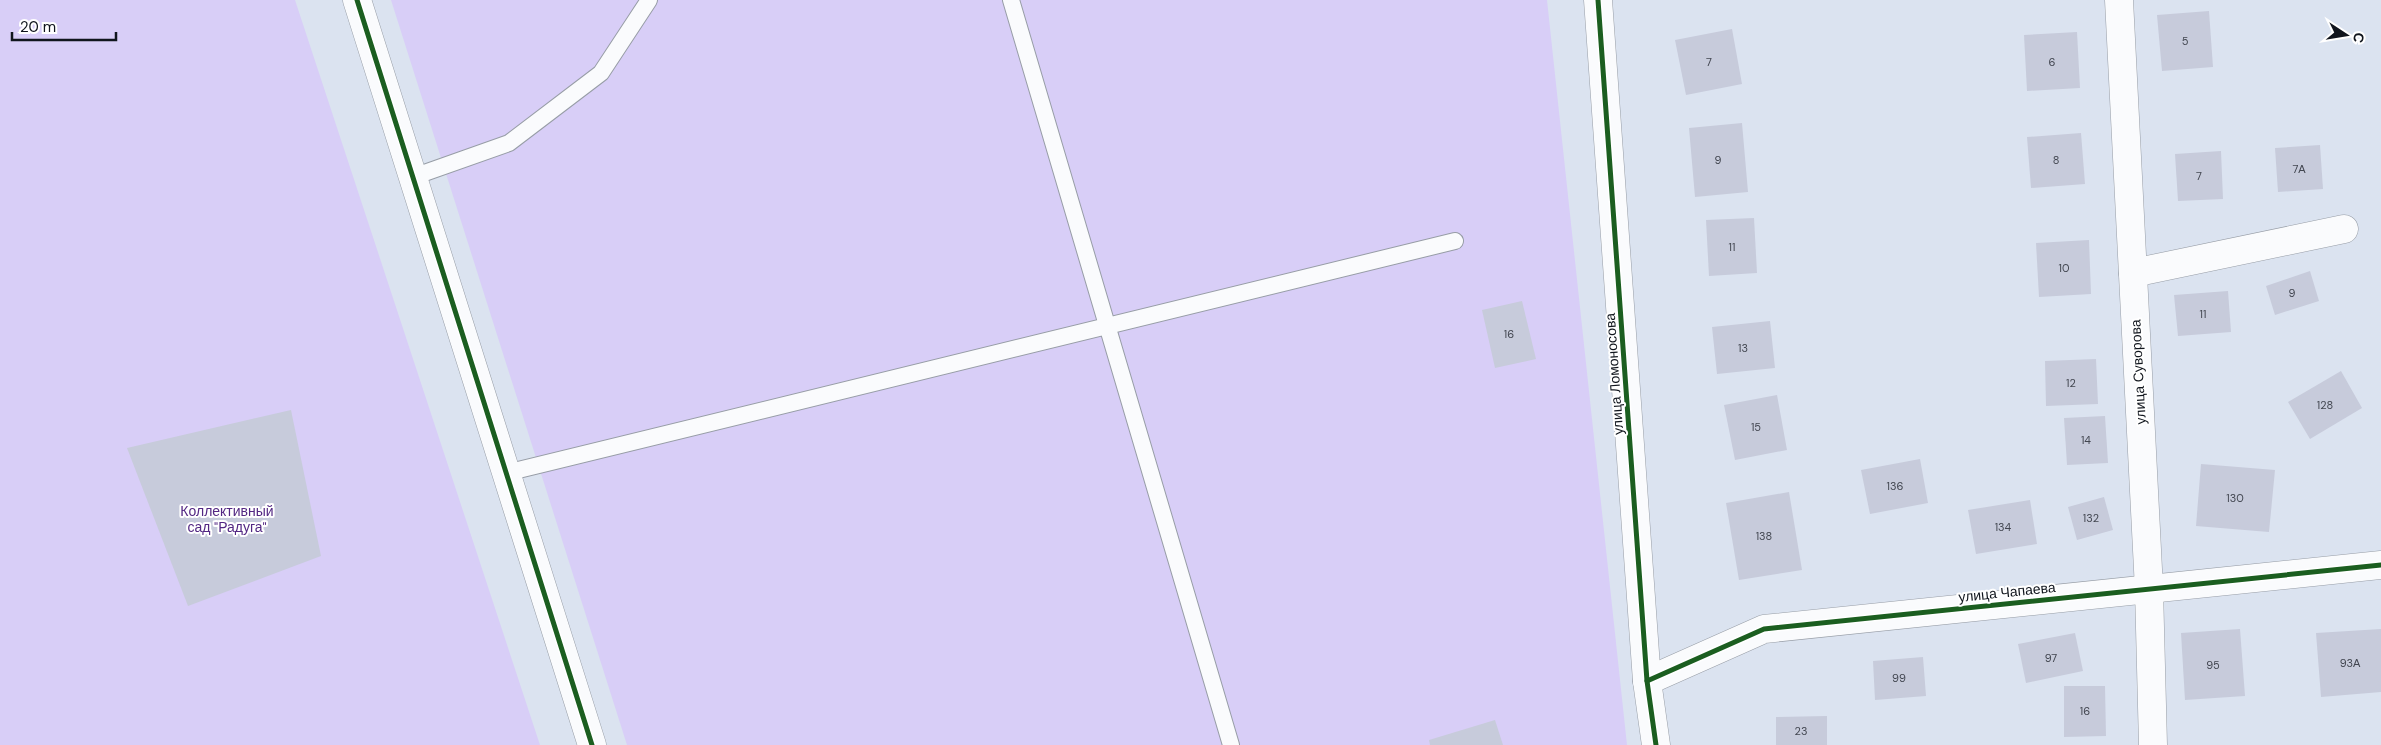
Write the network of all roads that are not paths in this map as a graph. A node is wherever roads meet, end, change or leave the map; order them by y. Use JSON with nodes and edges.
{"nodes":[{"id":1,"x":357,"y":0,"type":"edge"},
{"id":2,"x":649,"y":0,"type":"edge"},
{"id":3,"x":1011,"y":0,"type":"edge"},
{"id":4,"x":1598,"y":0,"type":"edge"},
{"id":5,"x":2119,"y":0,"type":"edge"},
{"id":6,"x":413,"y":177,"type":"junction"},
{"id":7,"x":2344,"y":229,"type":"dead end"},
{"id":8,"x":1455,"y":242,"type":"dead end"},
{"id":9,"x":2133,"y":273,"type":"junction"},
{"id":10,"x":1108,"y":327,"type":"junction"},
{"id":11,"x":506,"y":474,"type":"junction"},
{"id":12,"x":2381,"y":565,"type":"edge"},
{"id":13,"x":2149,"y":589,"type":"junction"},
{"id":14,"x":1647,"y":681,"type":"junction"},
{"id":15,"x":592,"y":745,"type":"edge"},
{"id":16,"x":1230,"y":745,"type":"edge"},
{"id":17,"x":1656,"y":745,"type":"edge"},
{"id":18,"x":2153,"y":745,"type":"edge"}],
"edges":[{"from":1,"to":6,"type":"street"},
{"from":2,"to":6,"type":"lane"},
{"from":3,"to":10,"type":"lane"},
{"from":4,"to":14,"type":"street","name":"улица Ломоносова"},
{"from":5,"to":9,"type":"street","name":"улица Суворова"},
{"from":6,"to":11,"type":"street"},
{"from":7,"to":9,"type":"street"},
{"from":8,"to":10,"type":"lane"},
{"from":9,"to":13,"type":"street","name":"улица Суворова"},
{"from":10,"to":11,"type":"lane"},
{"from":10,"to":16,"type":"lane"},
{"from":11,"to":15,"type":"street"},
{"from":12,"to":13,"type":"street","name":"улица Чапаева"},
{"from":13,"to":14,"type":"street","name":"улица Чапаева"},
{"from":13,"to":18,"type":"street","name":"улица Суворова"},
{"from":14,"to":17,"type":"street","name":"улица Ломоносова"}]}
